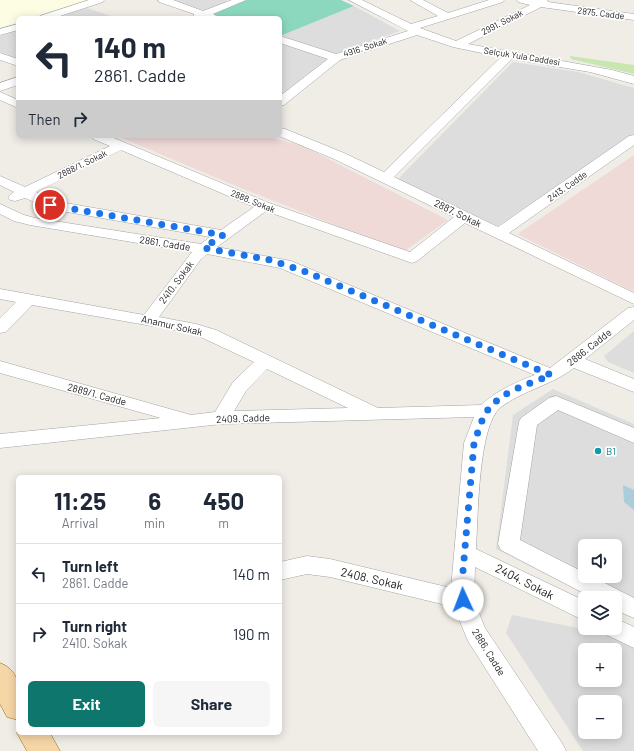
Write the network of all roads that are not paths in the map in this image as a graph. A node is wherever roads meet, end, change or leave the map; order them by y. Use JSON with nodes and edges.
{"nodes":[{"id":1,"x":99,"y":0,"type":"edge"},
{"id":2,"x":163,"y":0,"type":"edge"},
{"id":3,"x":241,"y":0,"type":"edge"},
{"id":4,"x":354,"y":0,"type":"edge"},
{"id":5,"x":415,"y":0,"type":"edge"},
{"id":6,"x":499,"y":0,"type":"edge"},
{"id":7,"x":522,"y":0,"type":"edge"},
{"id":8,"x":543,"y":2,"type":"edge"},
{"id":9,"x":203,"y":14,"type":"junction"},
{"id":10,"x":50,"y":16,"type":"edge"},
{"id":11,"x":198,"y":16,"type":"edge"},
{"id":12,"x":209,"y":16,"type":"edge"},
{"id":13,"x":446,"y":16,"type":"junction"},
{"id":14,"x":634,"y":16,"type":"edge"},
{"id":15,"x":16,"y":27,"type":"edge"},
{"id":16,"x":413,"y":29,"type":"junction"},
{"id":17,"x":0,"y":32,"type":"edge"},
{"id":18,"x":282,"y":40,"type":"edge"},
{"id":19,"x":457,"y":45,"type":"junction"},
{"id":20,"x":511,"y":54,"type":"junction"},
{"id":21,"x":0,"y":56,"type":"edge"},
{"id":22,"x":336,"y":58,"type":"junction"},
{"id":23,"x":16,"y":62,"type":"edge"},
{"id":24,"x":634,"y":80,"type":"edge"},
{"id":25,"x":16,"y":82,"type":"edge"},
{"id":26,"x":0,"y":87,"type":"edge"},
{"id":27,"x":0,"y":96,"type":"edge"},
{"id":28,"x":282,"y":100,"type":"edge"},
{"id":29,"x":16,"y":103,"type":"edge"},
{"id":30,"x":282,"y":133,"type":"edge"},
{"id":31,"x":105,"y":138,"type":"edge"},
{"id":32,"x":634,"y":139,"type":"edge"},
{"id":33,"x":121,"y":145,"type":"junction"},
{"id":34,"x":386,"y":178,"type":"junction"},
{"id":35,"x":0,"y":180,"type":"edge"},
{"id":36,"x":23,"y":193,"type":"junction"},
{"id":37,"x":0,"y":204,"type":"edge"},
{"id":38,"x":264,"y":206,"type":"junction"},
{"id":39,"x":0,"y":208,"type":"edge"},
{"id":40,"x":464,"y":216,"type":"junction"},
{"id":41,"x":499,"y":233,"type":"junction"},
{"id":42,"x":223,"y":235,"type":"junction"},
{"id":43,"x":204,"y":248,"type":"junction"},
{"id":44,"x":0,"y":294,"type":"edge"},
{"id":45,"x":28,"y":299,"type":"junction"},
{"id":46,"x":634,"y":299,"type":"edge"},
{"id":47,"x":634,"y":312,"type":"edge"},
{"id":48,"x":149,"y":319,"type":"junction"},
{"id":49,"x":0,"y":328,"type":"edge"},
{"id":50,"x":572,"y":360,"type":"junction"},
{"id":51,"x":266,"y":361,"type":"junction"},
{"id":52,"x":0,"y":367,"type":"edge"},
{"id":53,"x":551,"y":375,"type":"junction"},
{"id":54,"x":634,"y":386,"type":"edge"},
{"id":55,"x":486,"y":411,"type":"junction"},
{"id":56,"x":376,"y":414,"type":"junction"},
{"id":57,"x":222,"y":418,"type":"junction"},
{"id":58,"x":194,"y":421,"type":"junction"},
{"id":59,"x":634,"y":436,"type":"edge"},
{"id":60,"x":0,"y":441,"type":"edge"},
{"id":61,"x":465,"y":553,"type":"junction"},
{"id":62,"x":282,"y":571,"type":"edge"},
{"id":63,"x":600,"y":591,"type":"edge"},
{"id":64,"x":463,"y":600,"type":"junction"},
{"id":65,"x":622,"y":602,"type":"edge"},
{"id":66,"x":578,"y":608,"type":"edge"},
{"id":67,"x":634,"y":609,"type":"edge"},
{"id":68,"x":622,"y":632,"type":"edge"},
{"id":69,"x":634,"y":638,"type":"edge"},
{"id":70,"x":0,"y":676,"type":"edge"},
{"id":71,"x":16,"y":704,"type":"edge"},
{"id":72,"x":34,"y":735,"type":"edge"},
{"id":73,"x":44,"y":751,"type":"edge"},
{"id":74,"x":552,"y":751,"type":"edge"}],
"edges":[{"from":1,"to":10,"type":"street"},
{"from":2,"to":9,"type":"street"},
{"from":3,"to":9,"type":"street"},
{"from":4,"to":16,"type":"street","name":"Selçuk Yula Caddesi"},
{"from":5,"to":13,"type":"street"},
{"from":6,"to":13,"type":"street","name":"4916. Sokak"},
{"from":7,"to":8,"type":"street","name":"2875. Cadde"},
{"from":8,"to":14,"type":"street","name":"2875. Cadde"},
{"from":8,"to":19,"type":"street","name":"2991. Sokak"},
{"from":9,"to":11,"type":"street"},
{"from":9,"to":12,"type":"street"},
{"from":13,"to":16,"type":"street","name":"4916. Sokak"},
{"from":15,"to":17,"type":"street"},
{"from":16,"to":19,"type":"street","name":"Selçuk Yula Caddesi"},
{"from":16,"to":22,"type":"street","name":"4916. Sokak"},
{"from":18,"to":22,"type":"street"},
{"from":19,"to":20,"type":"street","name":"Selçuk Yula Caddesi"},
{"from":20,"to":24,"type":"street","name":"Selçuk Yula Caddesi"},
{"from":20,"to":34,"type":"street"},
{"from":21,"to":23,"type":"street"},
{"from":22,"to":28,"type":"street","name":"4916. Sokak"},
{"from":25,"to":26,"type":"street"},
{"from":27,"to":29,"type":"street"},
{"from":30,"to":34,"type":"street","name":"2887. Sokak"},
{"from":31,"to":33,"type":"street","name":"2888. Sokak"},
{"from":32,"to":41,"type":"street","name":"2413. Cadde"},
{"from":33,"to":36,"type":"street","name":"2888/1. Sokak"},
{"from":33,"to":38,"type":"street","name":"2888. Sokak"},
{"from":34,"to":40,"type":"street","name":"2887. Sokak"},
{"from":35,"to":36,"type":"street","name":"2861. Cadde"},
{"from":36,"to":37,"type":"street","name":"2888/1. Sokak"},
{"from":36,"to":42,"type":"street","name":"2861. Cadde"},
{"from":38,"to":40,"type":"street","name":"2888. Sokak"},
{"from":38,"to":42,"type":"street","name":"2410. Sokak"},
{"from":39,"to":43,"type":"street","name":"2861. Cadde"},
{"from":40,"to":41,"type":"street","name":"2887. Sokak"},
{"from":41,"to":46,"type":"street","name":"2887. Sokak"},
{"from":42,"to":43,"type":"street","name":"2410. Sokak"},
{"from":43,"to":48,"type":"street","name":"2410. Sokak"},
{"from":43,"to":53,"type":"street","name":"2861. Cadde"},
{"from":44,"to":45,"type":"street","name":"Anamur Sokak"},
{"from":45,"to":48,"type":"street","name":"Anamur Sokak"},
{"from":45,"to":49,"type":"street"},
{"from":47,"to":50,"type":"street","name":"2886. Cadde"},
{"from":48,"to":51,"type":"street","name":"Anamur Sokak"},
{"from":50,"to":53,"type":"street","name":"2886. Cadde"},
{"from":50,"to":54,"type":"street"},
{"from":51,"to":56,"type":"street","name":"Anamur Sokak"},
{"from":51,"to":57,"type":"street"},
{"from":52,"to":58,"type":"street","name":"2889/1. Cadde"},
{"from":53,"to":55,"type":"street","name":"2886. Cadde"},
{"from":55,"to":56,"type":"street","name":"2409. Cadde"},
{"from":55,"to":61,"type":"street","name":"2886. Cadde"},
{"from":56,"to":57,"type":"street","name":"2409. Cadde"},
{"from":57,"to":58,"type":"street","name":"2409. Cadde"},
{"from":58,"to":60,"type":"street","name":"2409. Cadde"},
{"from":59,"to":63,"type":"street"},
{"from":61,"to":64,"type":"street","name":"2886. Cadde"},
{"from":61,"to":66,"type":"street","name":"2404. Sokak"},
{"from":62,"to":64,"type":"street","name":"2408. Sokak"},
{"from":64,"to":74,"type":"street","name":"2886. Cadde"},
{"from":65,"to":67,"type":"street"},
{"from":68,"to":69,"type":"street"},
{"from":70,"to":71,"type":"main road"},
{"from":72,"to":73,"type":"main road"}]}
